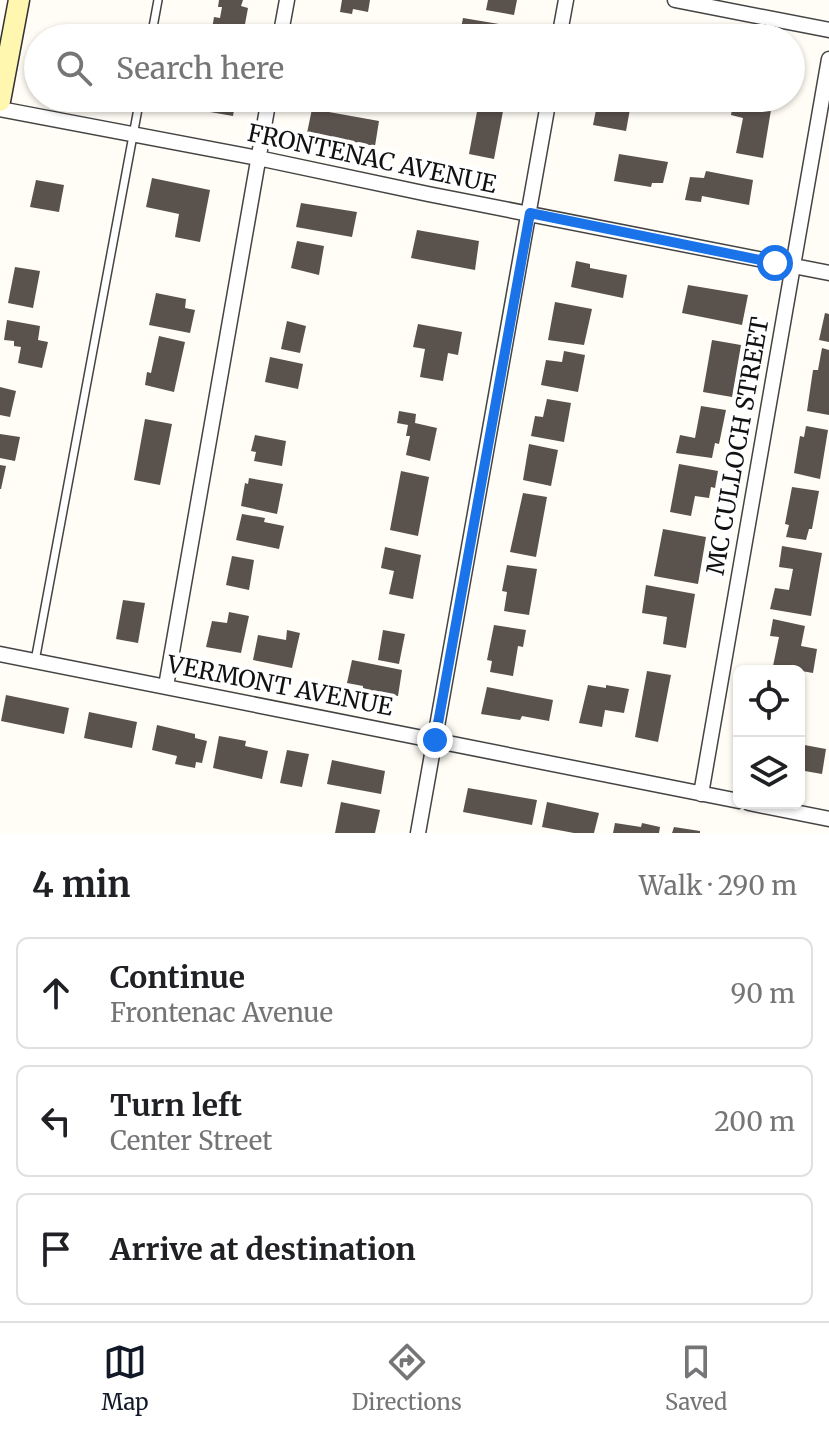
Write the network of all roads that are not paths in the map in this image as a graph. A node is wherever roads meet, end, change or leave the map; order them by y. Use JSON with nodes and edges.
{"nodes":[{"id":1,"x":19,"y":0,"type":"edge"},
{"id":2,"x":158,"y":0,"type":"edge"},
{"id":3,"x":287,"y":0,"type":"edge"},
{"id":4,"x":566,"y":0,"type":"edge"},
{"id":5,"x":675,"y":0,"type":"edge"},
{"id":6,"x":154,"y":24,"type":"edge"},
{"id":7,"x":283,"y":24,"type":"edge"},
{"id":8,"x":562,"y":24,"type":"edge"},
{"id":9,"x":798,"y":24,"type":"edge"},
{"id":10,"x":805,"y":25,"type":"edge"},
{"id":11,"x":829,"y":30,"type":"edge"},
{"id":12,"x":829,"y":59,"type":"edge"},
{"id":13,"x":0,"y":101,"type":"edge"},
{"id":14,"x":0,"y":109,"type":"edge"},
{"id":15,"x":138,"y":112,"type":"edge"},
{"id":16,"x":266,"y":112,"type":"edge"},
{"id":17,"x":547,"y":112,"type":"edge"},
{"id":18,"x":134,"y":134,"type":"junction"},
{"id":19,"x":258,"y":158,"type":"junction"},
{"id":20,"x":530,"y":213,"type":"junction"},
{"id":21,"x":792,"y":266,"type":"junction"},
{"id":22,"x":829,"y":273,"type":"edge"},
{"id":23,"x":0,"y":654,"type":"edge"},
{"id":24,"x":35,"y":661,"type":"junction"},
{"id":25,"x":166,"y":686,"type":"junction"},
{"id":26,"x":435,"y":740,"type":"junction"},
{"id":27,"x":701,"y":794,"type":"junction"},
{"id":28,"x":733,"y":800,"type":"edge"},
{"id":29,"x":779,"y":809,"type":"edge"},
{"id":30,"x":829,"y":819,"type":"edge"},
{"id":31,"x":418,"y":833,"type":"edge"}],
"edges":[{"from":1,"to":13,"type":"street"},
{"from":2,"to":6,"type":"lane"},
{"from":3,"to":7,"type":"street"},
{"from":4,"to":8,"type":"street"},
{"from":5,"to":9,"type":"street"},
{"from":10,"to":11,"type":"street"},
{"from":12,"to":21,"type":"street","name":"MC CULLOCH STREET"},
{"from":14,"to":18,"type":"street","name":"FRONTENAC AVENUE"},
{"from":15,"to":18,"type":"lane"},
{"from":16,"to":19,"type":"street"},
{"from":17,"to":20,"type":"street"},
{"from":18,"to":19,"type":"street","name":"FRONTENAC AVENUE"},
{"from":18,"to":24,"type":"lane"},
{"from":19,"to":20,"type":"street","name":"FRONTENAC AVENUE"},
{"from":19,"to":25,"type":"street"},
{"from":20,"to":21,"type":"street","name":"FRONTENAC AVENUE"},
{"from":20,"to":26,"type":"street"},
{"from":21,"to":22,"type":"street","name":"FRONTENAC AVENUE"},
{"from":21,"to":27,"type":"street","name":"MC CULLOCH STREET"},
{"from":23,"to":24,"type":"street","name":"VERMONT AVENUE"},
{"from":24,"to":25,"type":"street","name":"VERMONT AVENUE"},
{"from":25,"to":26,"type":"street","name":"VERMONT AVENUE"},
{"from":26,"to":27,"type":"street","name":"VERMONT AVENUE"},
{"from":26,"to":31,"type":"street"},
{"from":27,"to":28,"type":"street","name":"VERMONT AVENUE"},
{"from":29,"to":30,"type":"street"}]}
